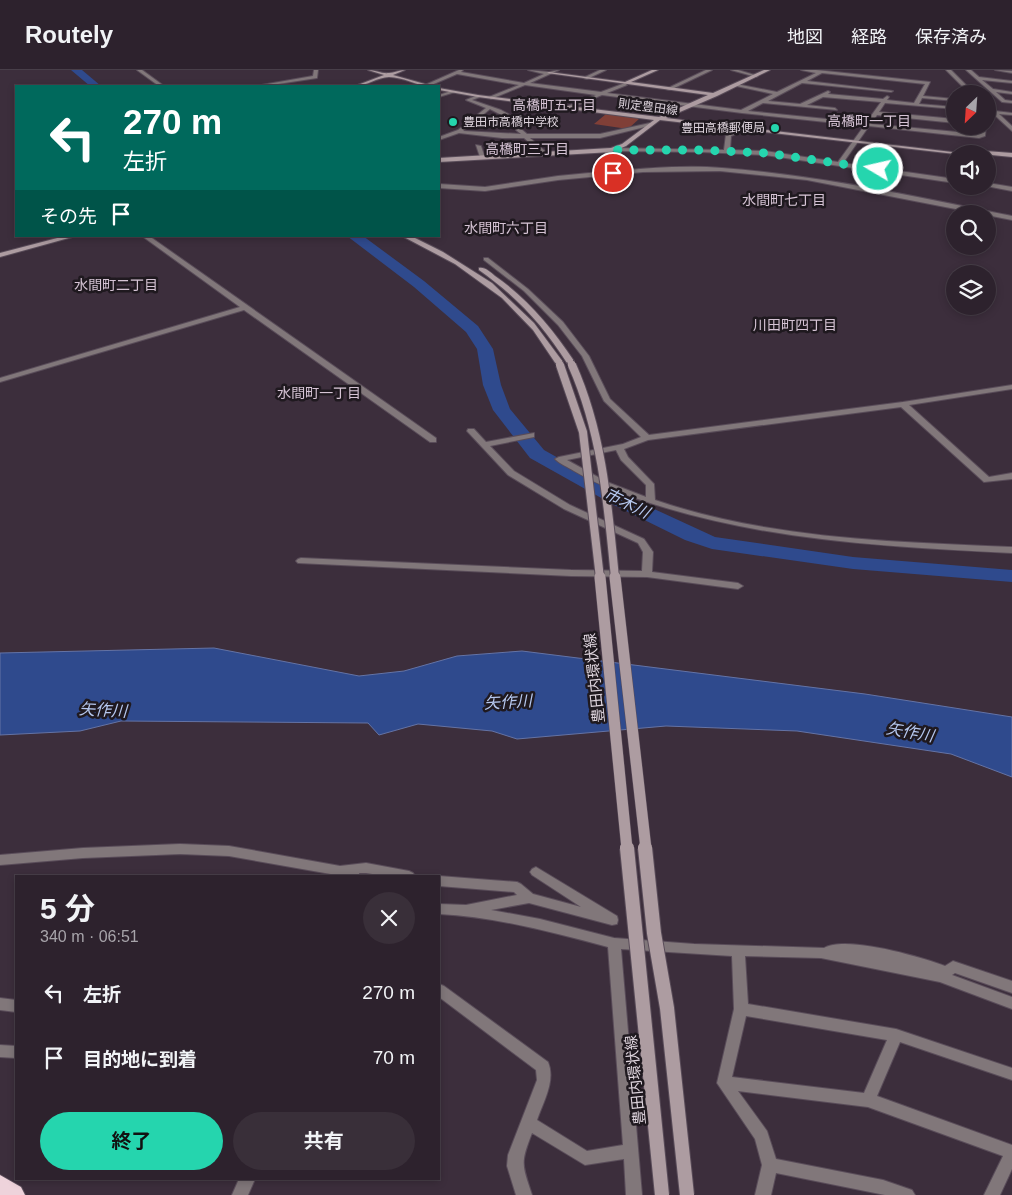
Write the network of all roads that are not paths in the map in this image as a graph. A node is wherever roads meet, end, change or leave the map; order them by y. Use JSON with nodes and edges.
{"nodes":[{"id":1,"x":139,"y":70,"type":"edge"},
{"id":2,"x":316,"y":70,"type":"edge"},
{"id":3,"x":370,"y":70,"type":"edge"},
{"id":4,"x":403,"y":70,"type":"edge"},
{"id":5,"x":464,"y":70,"type":"edge"},
{"id":6,"x":530,"y":70,"type":"edge"},
{"id":7,"x":557,"y":70,"type":"edge"},
{"id":8,"x":604,"y":70,"type":"edge"},
{"id":9,"x":656,"y":70,"type":"edge"},
{"id":10,"x":710,"y":70,"type":"edge"},
{"id":11,"x":733,"y":70,"type":"edge"},
{"id":12,"x":768,"y":70,"type":"edge"},
{"id":13,"x":803,"y":70,"type":"edge"},
{"id":14,"x":948,"y":70,"type":"edge"},
{"id":15,"x":968,"y":70,"type":"edge"},
{"id":16,"x":997,"y":70,"type":"edge"},
{"id":17,"x":830,"y":71,"type":"edge"},
{"id":18,"x":821,"y":72,"type":"junction"},
{"id":19,"x":1012,"y":72,"type":"edge"},
{"id":20,"x":456,"y":73,"type":"junction"},
{"id":21,"x":549,"y":73,"type":"junction"},
{"id":22,"x":392,"y":75,"type":"junction"},
{"id":23,"x":756,"y":76,"type":"junction"},
{"id":24,"x":586,"y":78,"type":"junction"},
{"id":25,"x":978,"y":78,"type":"junction"},
{"id":26,"x":900,"y":80,"type":"junction"},
{"id":27,"x":803,"y":82,"type":"junction"},
{"id":28,"x":1012,"y":82,"type":"edge"},
{"id":29,"x":524,"y":84,"type":"junction"},
{"id":30,"x":625,"y":84,"type":"junction"},
{"id":31,"x":161,"y":85,"type":"edge"},
{"id":32,"x":264,"y":85,"type":"edge"},
{"id":33,"x":360,"y":85,"type":"edge"},
{"id":34,"x":369,"y":85,"type":"edge"},
{"id":35,"x":425,"y":85,"type":"edge"},
{"id":36,"x":430,"y":85,"type":"edge"},
{"id":37,"x":738,"y":85,"type":"junction"},
{"id":38,"x":964,"y":85,"type":"edge"},
{"id":39,"x":986,"y":85,"type":"edge"},
{"id":40,"x":840,"y":86,"type":"junction"},
{"id":41,"x":440,"y":89,"type":"edge"},
{"id":42,"x":668,"y":89,"type":"junction"},
{"id":43,"x":892,"y":91,"type":"junction"},
{"id":44,"x":996,"y":91,"type":"edge"},
{"id":45,"x":453,"y":92,"type":"junction"},
{"id":46,"x":1012,"y":93,"type":"edge"},
{"id":47,"x":600,"y":94,"type":"junction"},
{"id":48,"x":779,"y":94,"type":"junction"},
{"id":49,"x":996,"y":94,"type":"edge"},
{"id":50,"x":716,"y":95,"type":"junction"},
{"id":51,"x":822,"y":95,"type":"junction"},
{"id":52,"x":440,"y":96,"type":"edge"},
{"id":53,"x":478,"y":96,"type":"junction"},
{"id":54,"x":922,"y":97,"type":"junction"},
{"id":55,"x":492,"y":98,"type":"junction"},
{"id":56,"x":845,"y":98,"type":"junction"},
{"id":57,"x":946,"y":99,"type":"edge"},
{"id":58,"x":762,"y":102,"type":"junction"},
{"id":59,"x":884,"y":102,"type":"junction"},
{"id":60,"x":1012,"y":102,"type":"edge"},
{"id":61,"x":916,"y":105,"type":"junction"},
{"id":62,"x":690,"y":106,"type":"junction"},
{"id":63,"x":801,"y":106,"type":"junction"},
{"id":64,"x":570,"y":107,"type":"junction"},
{"id":65,"x":946,"y":107,"type":"edge"},
{"id":66,"x":489,"y":108,"type":"junction"},
{"id":67,"x":835,"y":109,"type":"junction"},
{"id":68,"x":742,"y":112,"type":"junction"},
{"id":69,"x":876,"y":113,"type":"junction"},
{"id":70,"x":996,"y":113,"type":"edge"},
{"id":71,"x":1012,"y":114,"type":"edge"},
{"id":72,"x":996,"y":117,"type":"edge"},
{"id":73,"x":661,"y":119,"type":"junction"},
{"id":74,"x":827,"y":120,"type":"junction"},
{"id":75,"x":946,"y":120,"type":"edge"},
{"id":76,"x":867,"y":124,"type":"junction"},
{"id":77,"x":650,"y":125,"type":"junction"},
{"id":78,"x":743,"y":129,"type":"junction"},
{"id":79,"x":1012,"y":129,"type":"edge"},
{"id":80,"x":461,"y":132,"type":"junction"},
{"id":81,"x":946,"y":132,"type":"edge"},
{"id":82,"x":525,"y":136,"type":"junction"},
{"id":83,"x":440,"y":139,"type":"edge"},
{"id":84,"x":856,"y":142,"type":"junction"},
{"id":85,"x":478,"y":146,"type":"dead end"},
{"id":86,"x":727,"y":150,"type":"junction"},
{"id":87,"x":610,"y":151,"type":"junction"},
{"id":88,"x":946,"y":152,"type":"edge"},
{"id":89,"x":545,"y":154,"type":"junction"},
{"id":90,"x":996,"y":156,"type":"edge"},
{"id":91,"x":483,"y":157,"type":"junction"},
{"id":92,"x":1012,"y":157,"type":"edge"},
{"id":93,"x":440,"y":160,"type":"edge"},
{"id":94,"x":840,"y":163,"type":"junction"},
{"id":95,"x":613,"y":173,"type":"junction"},
{"id":96,"x":946,"y":179,"type":"edge"},
{"id":97,"x":440,"y":186,"type":"edge"},
{"id":98,"x":996,"y":186,"type":"edge"},
{"id":99,"x":1012,"y":189,"type":"edge"},
{"id":100,"x":1012,"y":218,"type":"edge"},
{"id":101,"x":69,"y":237,"type":"edge"},
{"id":102,"x":146,"y":237,"type":"edge"},
{"id":103,"x":407,"y":237,"type":"edge"},
{"id":104,"x":423,"y":237,"type":"edge"},
{"id":105,"x":0,"y":255,"type":"edge"},
{"id":106,"x":486,"y":259,"type":"dead end"},
{"id":107,"x":246,"y":307,"type":"junction"},
{"id":108,"x":565,"y":362,"type":"junction"},
{"id":109,"x":0,"y":380,"type":"edge"},
{"id":110,"x":1012,"y":387,"type":"edge"},
{"id":111,"x":903,"y":404,"type":"junction"},
{"id":112,"x":471,"y":431,"type":"dead end"},
{"id":113,"x":531,"y":435,"type":"dead end"},
{"id":114,"x":647,"y":438,"type":"junction"},
{"id":115,"x":434,"y":440,"type":"dead end"},
{"id":116,"x":483,"y":445,"type":"junction"},
{"id":117,"x":619,"y":447,"type":"junction"},
{"id":118,"x":1012,"y":476,"type":"edge"},
{"id":119,"x":651,"y":502,"type":"junction"},
{"id":120,"x":1012,"y":550,"type":"edge"},
{"id":121,"x":301,"y":561,"type":"dead end"},
{"id":122,"x":648,"y":574,"type":"junction"},
{"id":123,"x":738,"y":586,"type":"dead end"},
{"id":124,"x":0,"y":860,"type":"edge"},
{"id":125,"x":339,"y":870,"type":"junction"},
{"id":126,"x":536,"y":872,"type":"dead end"},
{"id":127,"x":352,"y":875,"type":"edge"},
{"id":128,"x":404,"y":875,"type":"edge"},
{"id":129,"x":440,"y":881,"type":"edge"},
{"id":130,"x":529,"y":898,"type":"junction"},
{"id":131,"x":440,"y":909,"type":"edge"},
{"id":132,"x":465,"y":910,"type":"junction"},
{"id":133,"x":614,"y":943,"type":"junction"},
{"id":134,"x":738,"y":950,"type":"junction"},
{"id":135,"x":821,"y":953,"type":"junction"},
{"id":136,"x":1012,"y":987,"type":"edge"},
{"id":137,"x":440,"y":991,"type":"edge"},
{"id":138,"x":1012,"y":1003,"type":"edge"},
{"id":139,"x":0,"y":1004,"type":"edge"},
{"id":140,"x":15,"y":1006,"type":"edge"},
{"id":141,"x":740,"y":1009,"type":"junction"},
{"id":142,"x":896,"y":1035,"type":"junction"},
{"id":143,"x":0,"y":1051,"type":"edge"},
{"id":144,"x":15,"y":1052,"type":"edge"},
{"id":145,"x":1012,"y":1074,"type":"edge"},
{"id":146,"x":724,"y":1083,"type":"junction"},
{"id":147,"x":868,"y":1100,"type":"junction"},
{"id":148,"x":529,"y":1124,"type":"junction"},
{"id":149,"x":630,"y":1152,"type":"junction"},
{"id":150,"x":1012,"y":1152,"type":"edge"},
{"id":151,"x":770,"y":1165,"type":"junction"},
{"id":152,"x":248,"y":1180,"type":"edge"},
{"id":153,"x":0,"y":1186,"type":"edge"},
{"id":154,"x":13,"y":1195,"type":"edge"},
{"id":155,"x":240,"y":1195,"type":"edge"},
{"id":156,"x":524,"y":1195,"type":"edge"},
{"id":157,"x":634,"y":1195,"type":"edge"},
{"id":158,"x":662,"y":1195,"type":"edge"},
{"id":159,"x":687,"y":1195,"type":"edge"},
{"id":160,"x":763,"y":1195,"type":"edge"},
{"id":161,"x":907,"y":1195,"type":"edge"},
{"id":162,"x":992,"y":1195,"type":"edge"}],
"edges":[{"from":1,"to":31,"type":"street"},
{"from":2,"to":32,"type":"street"},
{"from":3,"to":22,"type":"street"},
{"from":4,"to":22,"type":"street"},
{"from":5,"to":20,"type":"street"},
{"from":6,"to":21,"type":"street"},
{"from":7,"to":21,"type":"street"},
{"from":8,"to":24,"type":"street"},
{"from":9,"to":30,"type":"street"},
{"from":10,"to":42,"type":"street"},
{"from":11,"to":23,"type":"street"},
{"from":12,"to":23,"type":"street"},
{"from":13,"to":18,"type":"street"},
{"from":14,"to":38,"type":"street"},
{"from":15,"to":25,"type":"street"},
{"from":16,"to":19,"type":"street"},
{"from":17,"to":18,"type":"street"},
{"from":17,"to":26,"type":"street"},
{"from":18,"to":27,"type":"street"},
{"from":20,"to":29,"type":"street"},
{"from":20,"to":36,"type":"street"},
{"from":21,"to":24,"type":"street"},
{"from":21,"to":29,"type":"street"},
{"from":22,"to":33,"type":"street"},
{"from":22,"to":34,"type":"street"},
{"from":22,"to":35,"type":"street"},
{"from":23,"to":37,"type":"street"},
{"from":24,"to":30,"type":"street"},
{"from":25,"to":28,"type":"street"},
{"from":25,"to":39,"type":"street"},
{"from":26,"to":43,"type":"street"},
{"from":26,"to":54,"type":"street"},
{"from":27,"to":40,"type":"street"},
{"from":27,"to":48,"type":"street"},
{"from":29,"to":47,"type":"street"},
{"from":29,"to":55,"type":"street"},
{"from":30,"to":42,"type":"street"},
{"from":30,"to":47,"type":"street"},
{"from":37,"to":48,"type":"street"},
{"from":37,"to":50,"type":"street"},
{"from":40,"to":43,"type":"street"},
{"from":40,"to":51,"type":"street"},
{"from":41,"to":45,"type":"street","name":"則定豊田線"},
{"from":42,"to":50,"type":"street"},
{"from":43,"to":59,"type":"street"},
{"from":44,"to":46,"type":"street"},
{"from":45,"to":52,"type":"street"},
{"from":45,"to":53,"type":"street","name":"則定豊田線"},
{"from":47,"to":62,"type":"street"},
{"from":47,"to":64,"type":"street"},
{"from":48,"to":58,"type":"street"},
{"from":49,"to":60,"type":"street"},
{"from":50,"to":62,"type":"street"},
{"from":51,"to":56,"type":"street"},
{"from":51,"to":63,"type":"street"},
{"from":53,"to":55,"type":"street","name":"則定豊田線"},
{"from":53,"to":66,"type":"street"},
{"from":54,"to":57,"type":"street"},
{"from":54,"to":61,"type":"street"},
{"from":55,"to":64,"type":"street","name":"則定豊田線"},
{"from":56,"to":59,"type":"street"},
{"from":56,"to":67,"type":"street"},
{"from":58,"to":63,"type":"street"},
{"from":58,"to":68,"type":"street"},
{"from":59,"to":61,"type":"street"},
{"from":59,"to":69,"type":"street"},
{"from":61,"to":65,"type":"street"},
{"from":62,"to":68,"type":"street"},
{"from":62,"to":73,"type":"street"},
{"from":63,"to":67,"type":"street"},
{"from":64,"to":73,"type":"street","name":"則定豊田線"},
{"from":66,"to":80,"type":"street"},
{"from":66,"to":82,"type":"street"},
{"from":67,"to":74,"type":"street"},
{"from":68,"to":74,"type":"street"},
{"from":69,"to":75,"type":"street"},
{"from":69,"to":76,"type":"street"},
{"from":70,"to":71,"type":"street"},
{"from":72,"to":79,"type":"street"},
{"from":73,"to":77,"type":"street"},
{"from":73,"to":78,"type":"street","name":"則定豊田線"},
{"from":74,"to":76,"type":"street"},
{"from":76,"to":81,"type":"street"},
{"from":76,"to":84,"type":"street"},
{"from":77,"to":82,"type":"street"},
{"from":77,"to":87,"type":"street"},
{"from":78,"to":84,"type":"street","name":"則定豊田線"},
{"from":78,"to":86,"type":"street"},
{"from":80,"to":82,"type":"street"},
{"from":80,"to":83,"type":"street"},
{"from":82,"to":89,"type":"street"},
{"from":84,"to":88,"type":"street","name":"則定豊田線"},
{"from":84,"to":92,"type":"street","name":"則定豊田線"},
{"from":84,"to":94,"type":"street"},
{"from":85,"to":91,"type":"street"},
{"from":86,"to":87,"type":"street"},
{"from":86,"to":94,"type":"street"},
{"from":87,"to":89,"type":"street"},
{"from":87,"to":95,"type":"street"},
{"from":89,"to":91,"type":"street"},
{"from":90,"to":92,"type":"street","name":"則定豊田線"},
{"from":91,"to":93,"type":"street"},
{"from":94,"to":96,"type":"street"},
{"from":95,"to":97,"type":"street"},
{"from":95,"to":100,"type":"street"},
{"from":98,"to":99,"type":"street"},
{"from":101,"to":105,"type":"street"},
{"from":102,"to":107,"type":"street"},
{"from":103,"to":108,"type":"street","name":"豊田内環状線"},
{"from":104,"to":108,"type":"street","name":"豊田内環状線"},
{"from":106,"to":114,"type":"street"},
{"from":107,"to":109,"type":"street"},
{"from":107,"to":115,"type":"street"},
{"from":108,"to":158,"type":"street","name":"豊田内環状線","bridge":true},
{"from":108,"to":159,"type":"street","name":"豊田内環状線","bridge":true},
{"from":110,"to":111,"type":"street"},
{"from":111,"to":114,"type":"street"},
{"from":111,"to":118,"type":"street"},
{"from":112,"to":116,"type":"street"},
{"from":113,"to":116,"type":"street"},
{"from":114,"to":117,"type":"street"},
{"from":116,"to":122,"type":"street"},
{"from":117,"to":119,"type":"street"},
{"from":117,"to":119,"type":"street"},
{"from":119,"to":120,"type":"street"},
{"from":121,"to":122,"type":"street"},
{"from":122,"to":123,"type":"street"},
{"from":124,"to":125,"type":"street"},
{"from":125,"to":127,"type":"street"},
{"from":125,"to":128,"type":"street"},
{"from":126,"to":130,"type":"street"},
{"from":129,"to":130,"type":"street"},
{"from":130,"to":132,"type":"street"},
{"from":131,"to":132,"type":"street"},
{"from":132,"to":133,"type":"street"},
{"from":133,"to":134,"type":"street"},
{"from":133,"to":149,"type":"street"},
{"from":134,"to":135,"type":"street"},
{"from":134,"to":141,"type":"street"},
{"from":135,"to":136,"type":"street"},
{"from":135,"to":138,"type":"street"},
{"from":137,"to":148,"type":"street"},
{"from":139,"to":140,"type":"street"},
{"from":141,"to":142,"type":"street"},
{"from":141,"to":146,"type":"street"},
{"from":142,"to":145,"type":"street"},
{"from":142,"to":147,"type":"street"},
{"from":143,"to":144,"type":"street"},
{"from":146,"to":147,"type":"street"},
{"from":146,"to":151,"type":"street"},
{"from":147,"to":150,"type":"street"},
{"from":148,"to":149,"type":"street"},
{"from":148,"to":156,"type":"street"},
{"from":149,"to":157,"type":"street"},
{"from":150,"to":162,"type":"street"},
{"from":151,"to":160,"type":"street"},
{"from":151,"to":161,"type":"street"},
{"from":152,"to":155,"type":"street"},
{"from":153,"to":154,"type":"highway"}]}
